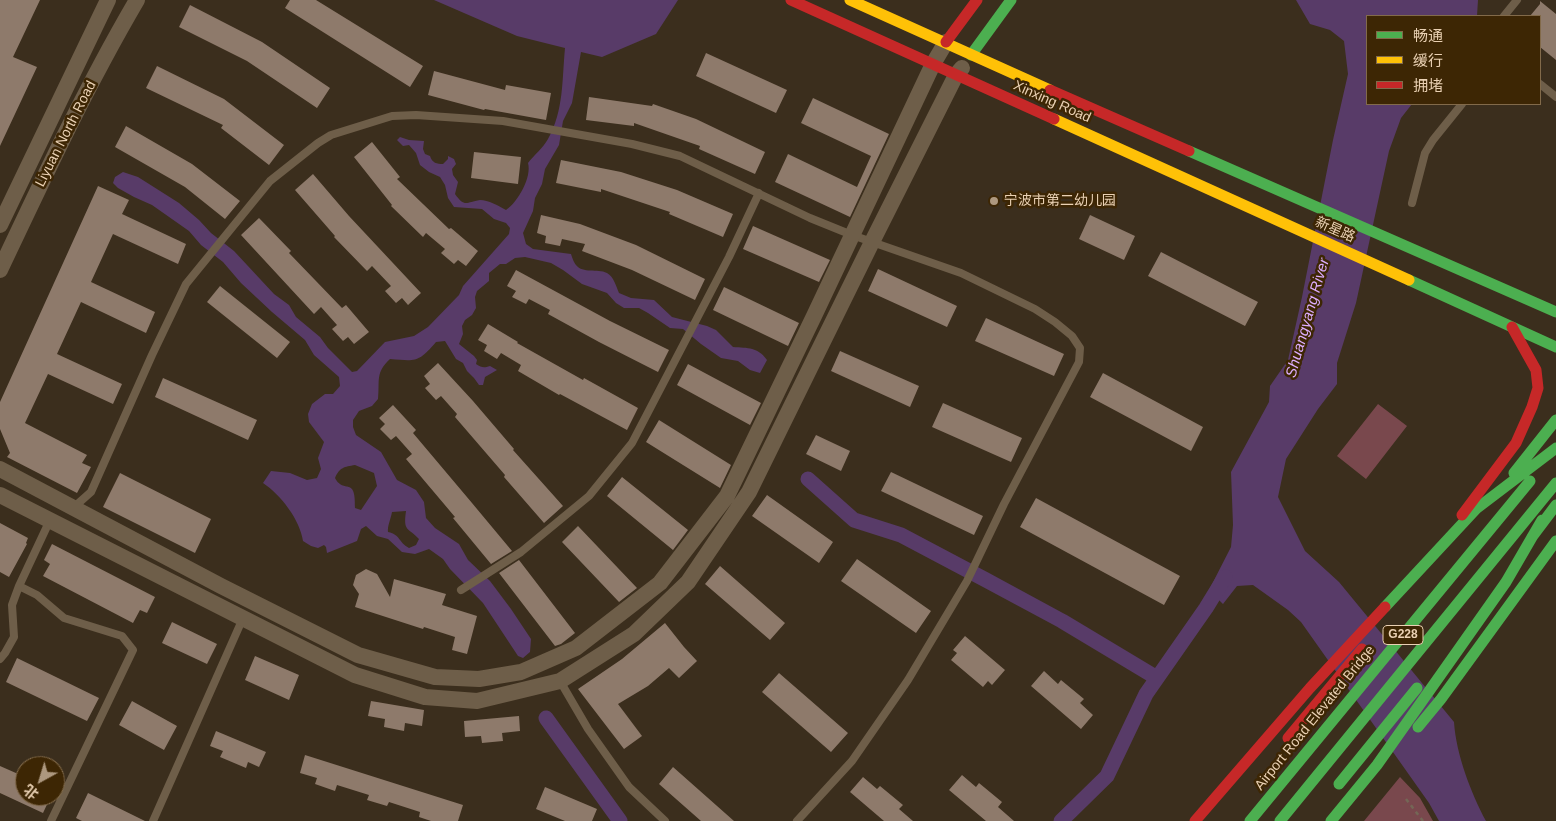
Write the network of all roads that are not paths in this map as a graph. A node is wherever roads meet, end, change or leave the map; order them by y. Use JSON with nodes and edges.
{"nodes":[{"id":1,"x":108,"y":0,"type":"edge"},
{"id":2,"x":136,"y":0,"type":"edge"},
{"id":3,"x":791,"y":0,"type":"edge"},
{"id":4,"x":850,"y":0,"type":"edge"},
{"id":5,"x":977,"y":0,"type":"edge"},
{"id":6,"x":1011,"y":0,"type":"edge"},
{"id":7,"x":1517,"y":0,"type":"edge"},
{"id":8,"x":1505,"y":15,"type":"edge"},
{"id":9,"x":946,"y":42,"type":"junction"},
{"id":10,"x":971,"y":55,"type":"junction"},
{"id":11,"x":933,"y":64,"type":"junction"},
{"id":12,"x":956,"y":75,"type":"junction"},
{"id":13,"x":1541,"y":85,"type":"edge"},
{"id":14,"x":1556,"y":97,"type":"edge"},
{"id":15,"x":1461,"y":105,"type":"edge"},
{"id":16,"x":759,"y":193,"type":"junction"},
{"id":17,"x":1308,"y":202,"type":"joint"},
{"id":18,"x":1412,"y":203,"type":"dead end"},
{"id":19,"x":0,"y":225,"type":"edge"},
{"id":20,"x":1301,"y":231,"type":"joint"},
{"id":21,"x":852,"y":235,"type":"junction"},
{"id":22,"x":872,"y":242,"type":"junction"},
{"id":23,"x":0,"y":270,"type":"edge"},
{"id":24,"x":1553,"y":308,"type":"edge"},
{"id":25,"x":1512,"y":327,"type":"junction"},
{"id":26,"x":1556,"y":347,"type":"edge"},
{"id":27,"x":1556,"y":420,"type":"edge"},
{"id":28,"x":1556,"y":449,"type":"edge"},
{"id":29,"x":0,"y":469,"type":"edge"},
{"id":30,"x":1556,"y":483,"type":"edge"},
{"id":31,"x":0,"y":495,"type":"edge"},
{"id":32,"x":1556,"y":496,"type":"edge"},
{"id":33,"x":1556,"y":505,"type":"edge"},
{"id":34,"x":72,"y":508,"type":"junction"},
{"id":35,"x":50,"y":520,"type":"junction"},
{"id":36,"x":1556,"y":542,"type":"edge"},
{"id":37,"x":19,"y":586,"type":"junction"},
{"id":38,"x":461,"y":590,"type":"dead end"},
{"id":39,"x":243,"y":618,"type":"junction"},
{"id":40,"x":1374,"y":636,"type":"junction"},
{"id":41,"x":0,"y":658,"type":"edge"},
{"id":42,"x":560,"y":681,"type":"junction"},
{"id":43,"x":1285,"y":742,"type":"dead end"},
{"id":44,"x":1336,"y":788,"type":"dead end"},
{"id":45,"x":50,"y":821,"type":"edge"},
{"id":46,"x":153,"y":821,"type":"edge"},
{"id":47,"x":665,"y":821,"type":"edge"},
{"id":48,"x":797,"y":821,"type":"edge"},
{"id":49,"x":1195,"y":821,"type":"edge"},
{"id":50,"x":1250,"y":821,"type":"edge"},
{"id":51,"x":1280,"y":821,"type":"edge"},
{"id":52,"x":1331,"y":821,"type":"edge"},
{"id":53,"x":1343,"y":821,"type":"edge"}],
"edges":[{"from":1,"to":19,"type":"street","name":"Liyuan North Road"},
{"from":2,"to":23,"type":"street","name":"Liyuan North Road"},
{"from":3,"to":11,"type":"main road","name":"Xinxing Road"},
{"from":4,"to":9,"type":"main road","name":"Xinxing Road"},
{"from":5,"to":9,"type":"main road"},
{"from":6,"to":10,"type":"main road"},
{"from":7,"to":8,"type":"lane"},
{"from":9,"to":10,"type":"main road","name":"Xinxing Road"},
{"from":9,"to":11,"type":"street"},
{"from":10,"to":12,"type":"street"},
{"from":10,"to":17,"type":"main road","name":"Xinxing Road"},
{"from":11,"to":12,"type":"main road","name":"Xinxing Road"},
{"from":11,"to":21,"type":"street"},
{"from":12,"to":20,"type":"main road","name":"Xinxing Road"},
{"from":12,"to":22,"type":"street"},
{"from":13,"to":14,"type":"lane"},
{"from":15,"to":18,"type":"lane"},
{"from":16,"to":21,"type":"lane"},
{"from":16,"to":34,"type":"lane"},
{"from":16,"to":38,"type":"lane"},
{"from":17,"to":24,"type":"main road","name":"新星路"},
{"from":20,"to":25,"type":"main road","name":"新星路"},
{"from":21,"to":22,"type":"lane"},
{"from":21,"to":34,"type":"street"},
{"from":22,"to":42,"type":"street"},
{"from":22,"to":48,"type":"lane"},
{"from":25,"to":26,"type":"main road","name":"新星路"},
{"from":25,"to":40,"type":"main road"},
{"from":27,"to":40,"type":"main road"},
{"from":28,"to":49,"type":"main road"},
{"from":28,"to":50,"type":"main road","name":"Airport Road Elevated Bridge","number":"G228"},
{"from":29,"to":34,"type":"street"},
{"from":30,"to":51,"type":"main road","number":"G228"},
{"from":31,"to":35,"type":"street"},
{"from":32,"to":52,"type":"main road"},
{"from":33,"to":44,"type":"main road"},
{"from":35,"to":37,"type":"lane"},
{"from":35,"to":39,"type":"street"},
{"from":36,"to":53,"type":"main road"},
{"from":37,"to":41,"type":"lane"},
{"from":37,"to":45,"type":"lane"},
{"from":39,"to":42,"type":"street"},
{"from":39,"to":46,"type":"lane"},
{"from":40,"to":43,"type":"main road"},
{"from":42,"to":47,"type":"lane"}]}
